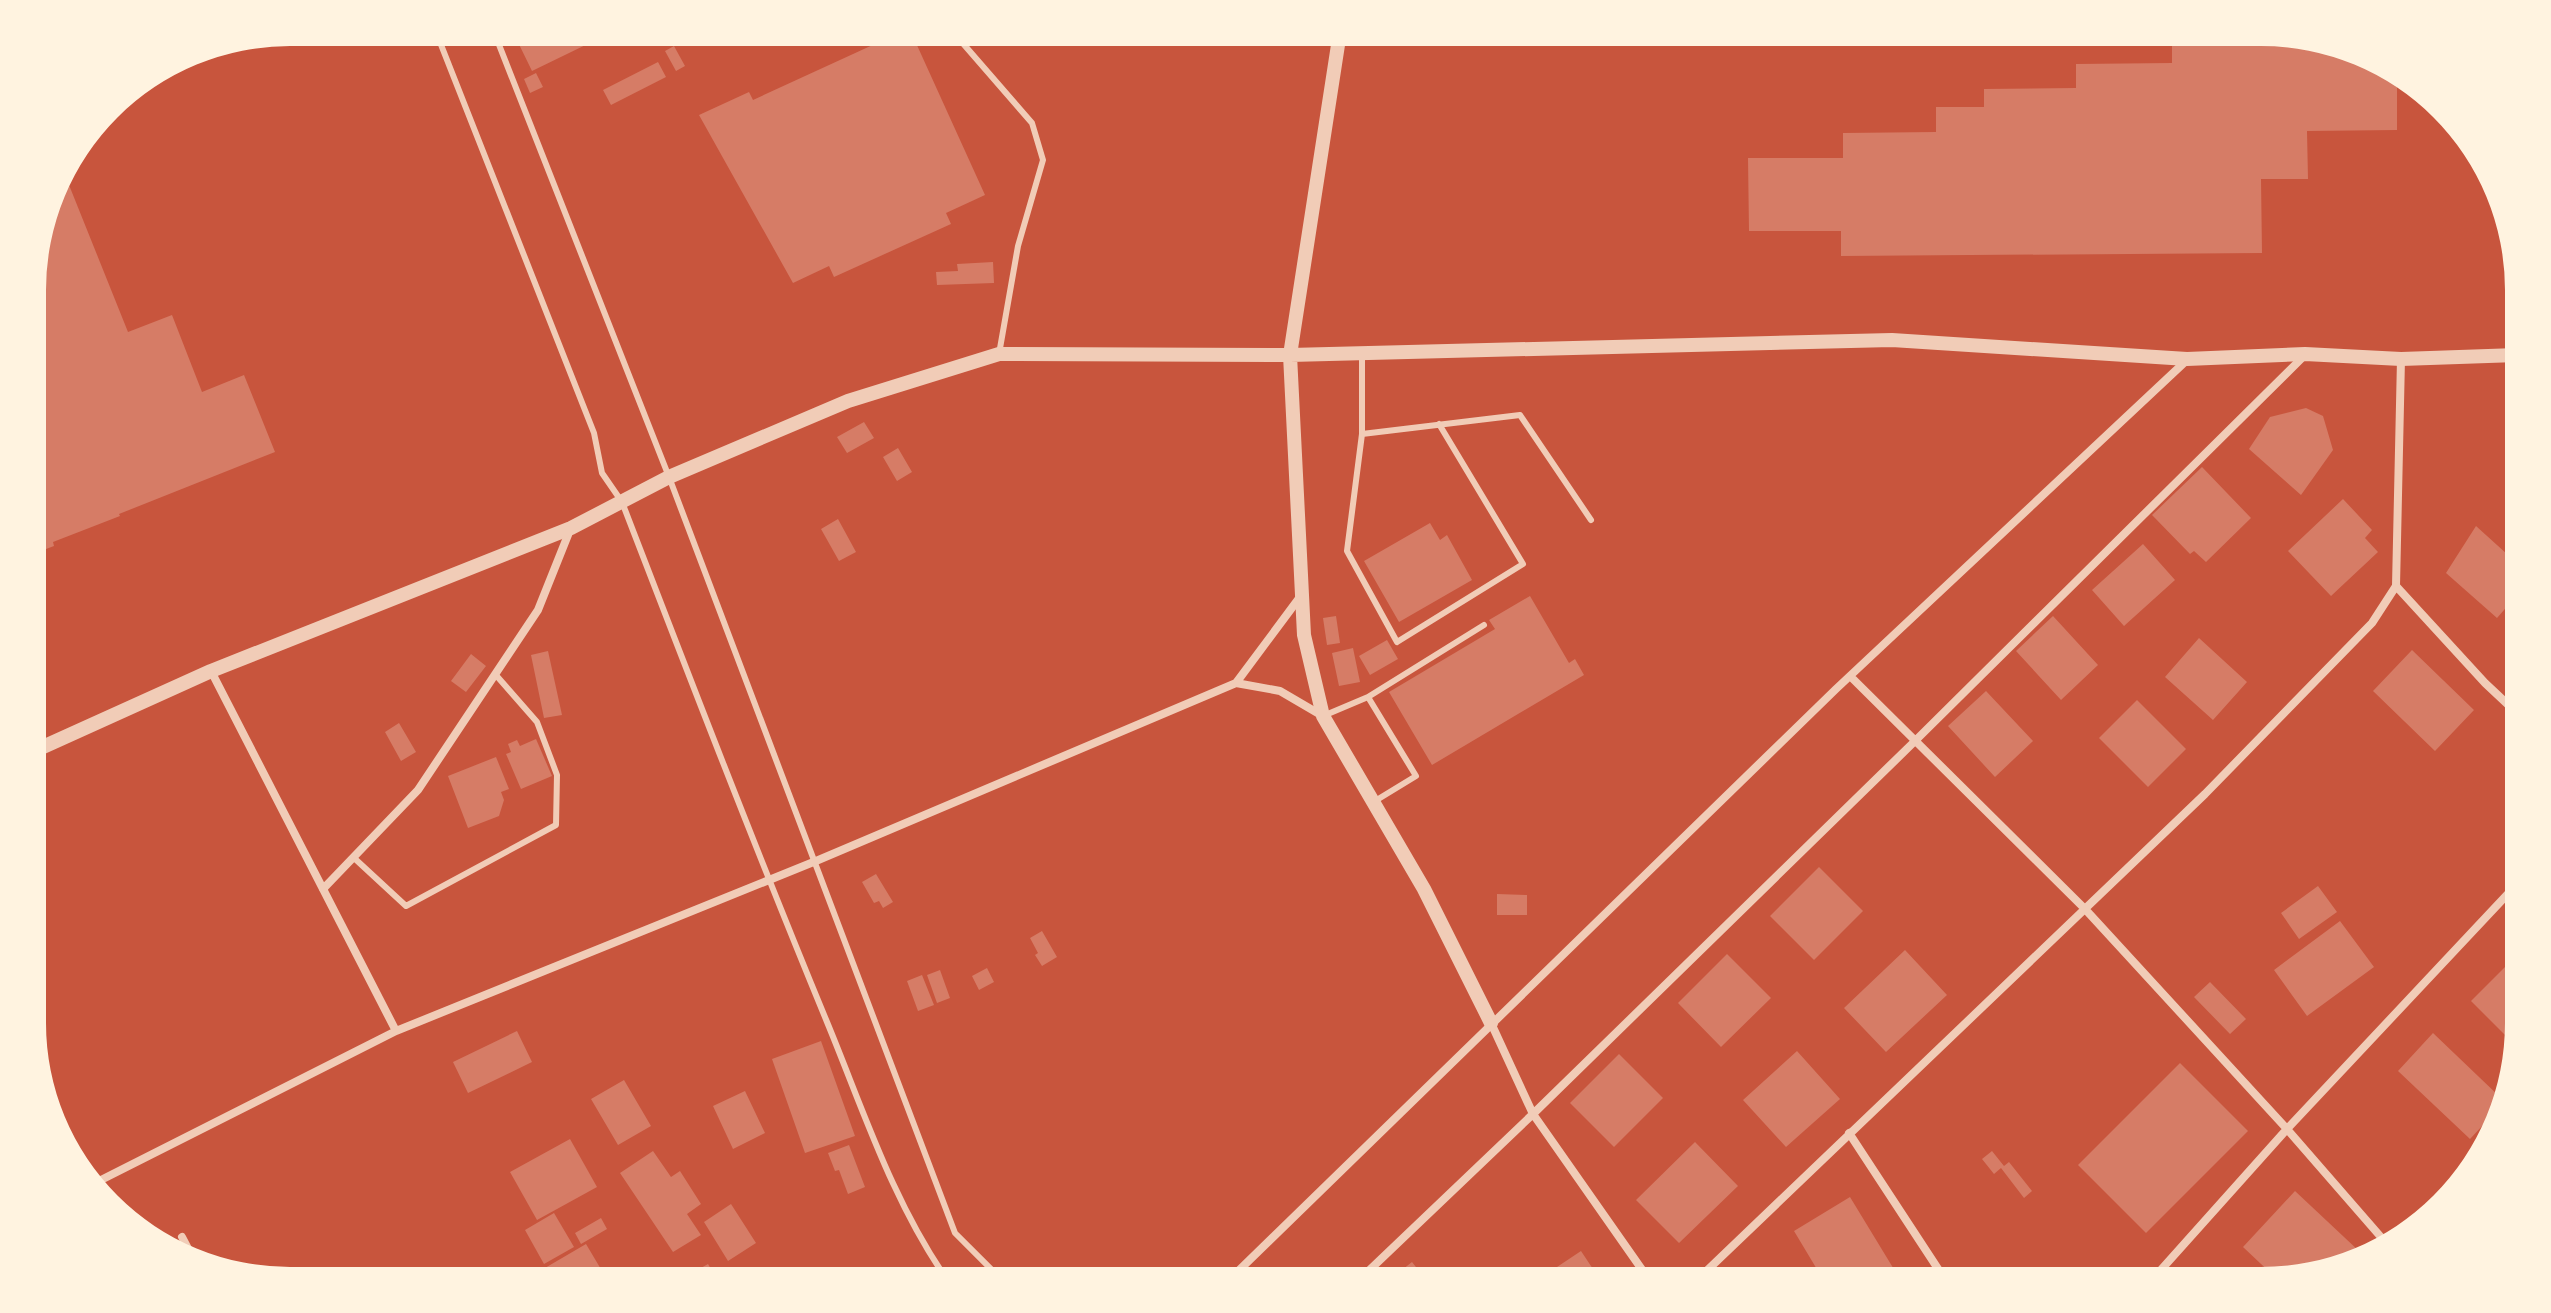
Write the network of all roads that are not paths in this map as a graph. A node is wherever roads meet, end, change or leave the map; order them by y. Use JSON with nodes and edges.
{"nodes":[{"id":1,"x":442,"y":46,"type":"edge"},
{"id":2,"x":500,"y":46,"type":"edge"},
{"id":3,"x":965,"y":46,"type":"edge"},
{"id":4,"x":1338,"y":46,"type":"edge"},
{"id":5,"x":1362,"y":353,"type":"junction"},
{"id":6,"x":999,"y":354,"type":"junction"},
{"id":7,"x":2305,"y":354,"type":"junction"},
{"id":8,"x":1290,"y":355,"type":"junction"},
{"id":9,"x":2187,"y":359,"type":"junction"},
{"id":10,"x":2401,"y":359,"type":"junction"},
{"id":11,"x":2505,"y":359,"type":"edge"},
{"id":12,"x":1439,"y":424,"type":"junction"},
{"id":13,"x":1362,"y":434,"type":"junction"},
{"id":14,"x":669,"y":477,"type":"junction"},
{"id":15,"x":622,"y":502,"type":"junction"},
{"id":16,"x":1591,"y":520,"type":"dead end"},
{"id":17,"x":571,"y":528,"type":"junction"},
{"id":18,"x":2396,"y":586,"type":"junction"},
{"id":19,"x":1302,"y":594,"type":"junction"},
{"id":20,"x":1484,"y":625,"type":"dead end"},
{"id":21,"x":211,"y":671,"type":"junction"},
{"id":22,"x":495,"y":674,"type":"junction"},
{"id":23,"x":1850,"y":676,"type":"junction"},
{"id":24,"x":1236,"y":683,"type":"junction"},
{"id":25,"x":1368,"y":697,"type":"junction"},
{"id":26,"x":2505,"y":702,"type":"edge"},
{"id":27,"x":1323,"y":716,"type":"junction"},
{"id":28,"x":1915,"y":741,"type":"junction"},
{"id":29,"x":46,"y":745,"type":"edge"},
{"id":30,"x":1372,"y":803,"type":"junction"},
{"id":31,"x":353,"y":857,"type":"junction"},
{"id":32,"x":816,"y":861,"type":"junction"},
{"id":33,"x":768,"y":880,"type":"junction"},
{"id":34,"x":323,"y":889,"type":"junction"},
{"id":35,"x":2505,"y":897,"type":"edge"},
{"id":36,"x":2085,"y":909,"type":"junction"},
{"id":37,"x":1491,"y":1023,"type":"junction"},
{"id":38,"x":396,"y":1031,"type":"junction"},
{"id":39,"x":1533,"y":1114,"type":"junction"},
{"id":40,"x":2287,"y":1129,"type":"junction"},
{"id":41,"x":1849,"y":1133,"type":"junction"},
{"id":42,"x":103,"y":1179,"type":"edge"},
{"id":43,"x":2380,"y":1236,"type":"edge"},
{"id":44,"x":182,"y":1237,"type":"dead end"},
{"id":45,"x":185,"y":1243,"type":"edge"},
{"id":46,"x":1373,"y":1266,"type":"edge"},
{"id":47,"x":1640,"y":1266,"type":"edge"},
{"id":48,"x":1711,"y":1266,"type":"edge"},
{"id":49,"x":1936,"y":1266,"type":"edge"},
{"id":50,"x":2164,"y":1266,"type":"edge"},
{"id":51,"x":939,"y":1267,"type":"edge"},
{"id":52,"x":989,"y":1267,"type":"edge"},
{"id":53,"x":1243,"y":1267,"type":"edge"}],
"edges":[{"from":1,"to":15,"type":"lane"},
{"from":2,"to":14,"type":"lane"},
{"from":3,"to":6,"type":"lane"},
{"from":4,"to":8,"type":"street"},
{"from":5,"to":8,"type":"street"},
{"from":5,"to":9,"type":"street"},
{"from":5,"to":13,"type":"lane"},
{"from":6,"to":8,"type":"street"},
{"from":6,"to":14,"type":"street"},
{"from":7,"to":9,"type":"street"},
{"from":7,"to":10,"type":"street"},
{"from":7,"to":28,"type":"street"},
{"from":8,"to":19,"type":"street"},
{"from":9,"to":23,"type":"street"},
{"from":10,"to":11,"type":"street"},
{"from":10,"to":18,"type":"street"},
{"from":12,"to":13,"type":"lane"},
{"from":12,"to":13,"type":"lane"},
{"from":12,"to":16,"type":"lane"},
{"from":14,"to":15,"type":"street"},
{"from":14,"to":32,"type":"lane"},
{"from":15,"to":17,"type":"street"},
{"from":15,"to":33,"type":"lane"},
{"from":17,"to":21,"type":"street"},
{"from":17,"to":22,"type":"street"},
{"from":18,"to":26,"type":"street"},
{"from":18,"to":36,"type":"street"},
{"from":19,"to":24,"type":"street"},
{"from":19,"to":27,"type":"street"},
{"from":20,"to":25,"type":"lane"},
{"from":21,"to":29,"type":"street"},
{"from":21,"to":34,"type":"street"},
{"from":22,"to":31,"type":"street"},
{"from":22,"to":31,"type":"lane"},
{"from":23,"to":28,"type":"street"},
{"from":23,"to":37,"type":"street"},
{"from":24,"to":27,"type":"street"},
{"from":24,"to":32,"type":"street"},
{"from":25,"to":27,"type":"lane"},
{"from":25,"to":30,"type":"lane"},
{"from":27,"to":30,"type":"street"},
{"from":28,"to":36,"type":"street"},
{"from":28,"to":39,"type":"street"},
{"from":30,"to":37,"type":"street"},
{"from":31,"to":34,"type":"street"},
{"from":32,"to":33,"type":"street"},
{"from":32,"to":52,"type":"lane"},
{"from":33,"to":38,"type":"street"},
{"from":33,"to":51,"type":"lane"},
{"from":34,"to":38,"type":"street"},
{"from":35,"to":40,"type":"street"},
{"from":36,"to":40,"type":"street"},
{"from":36,"to":41,"type":"street"},
{"from":37,"to":39,"type":"street"},
{"from":37,"to":53,"type":"street"},
{"from":38,"to":42,"type":"street"},
{"from":39,"to":46,"type":"street"},
{"from":39,"to":47,"type":"street"},
{"from":40,"to":43,"type":"street"},
{"from":40,"to":50,"type":"street"},
{"from":41,"to":48,"type":"street"},
{"from":41,"to":49,"type":"street"},
{"from":44,"to":45,"type":"street"}]}
